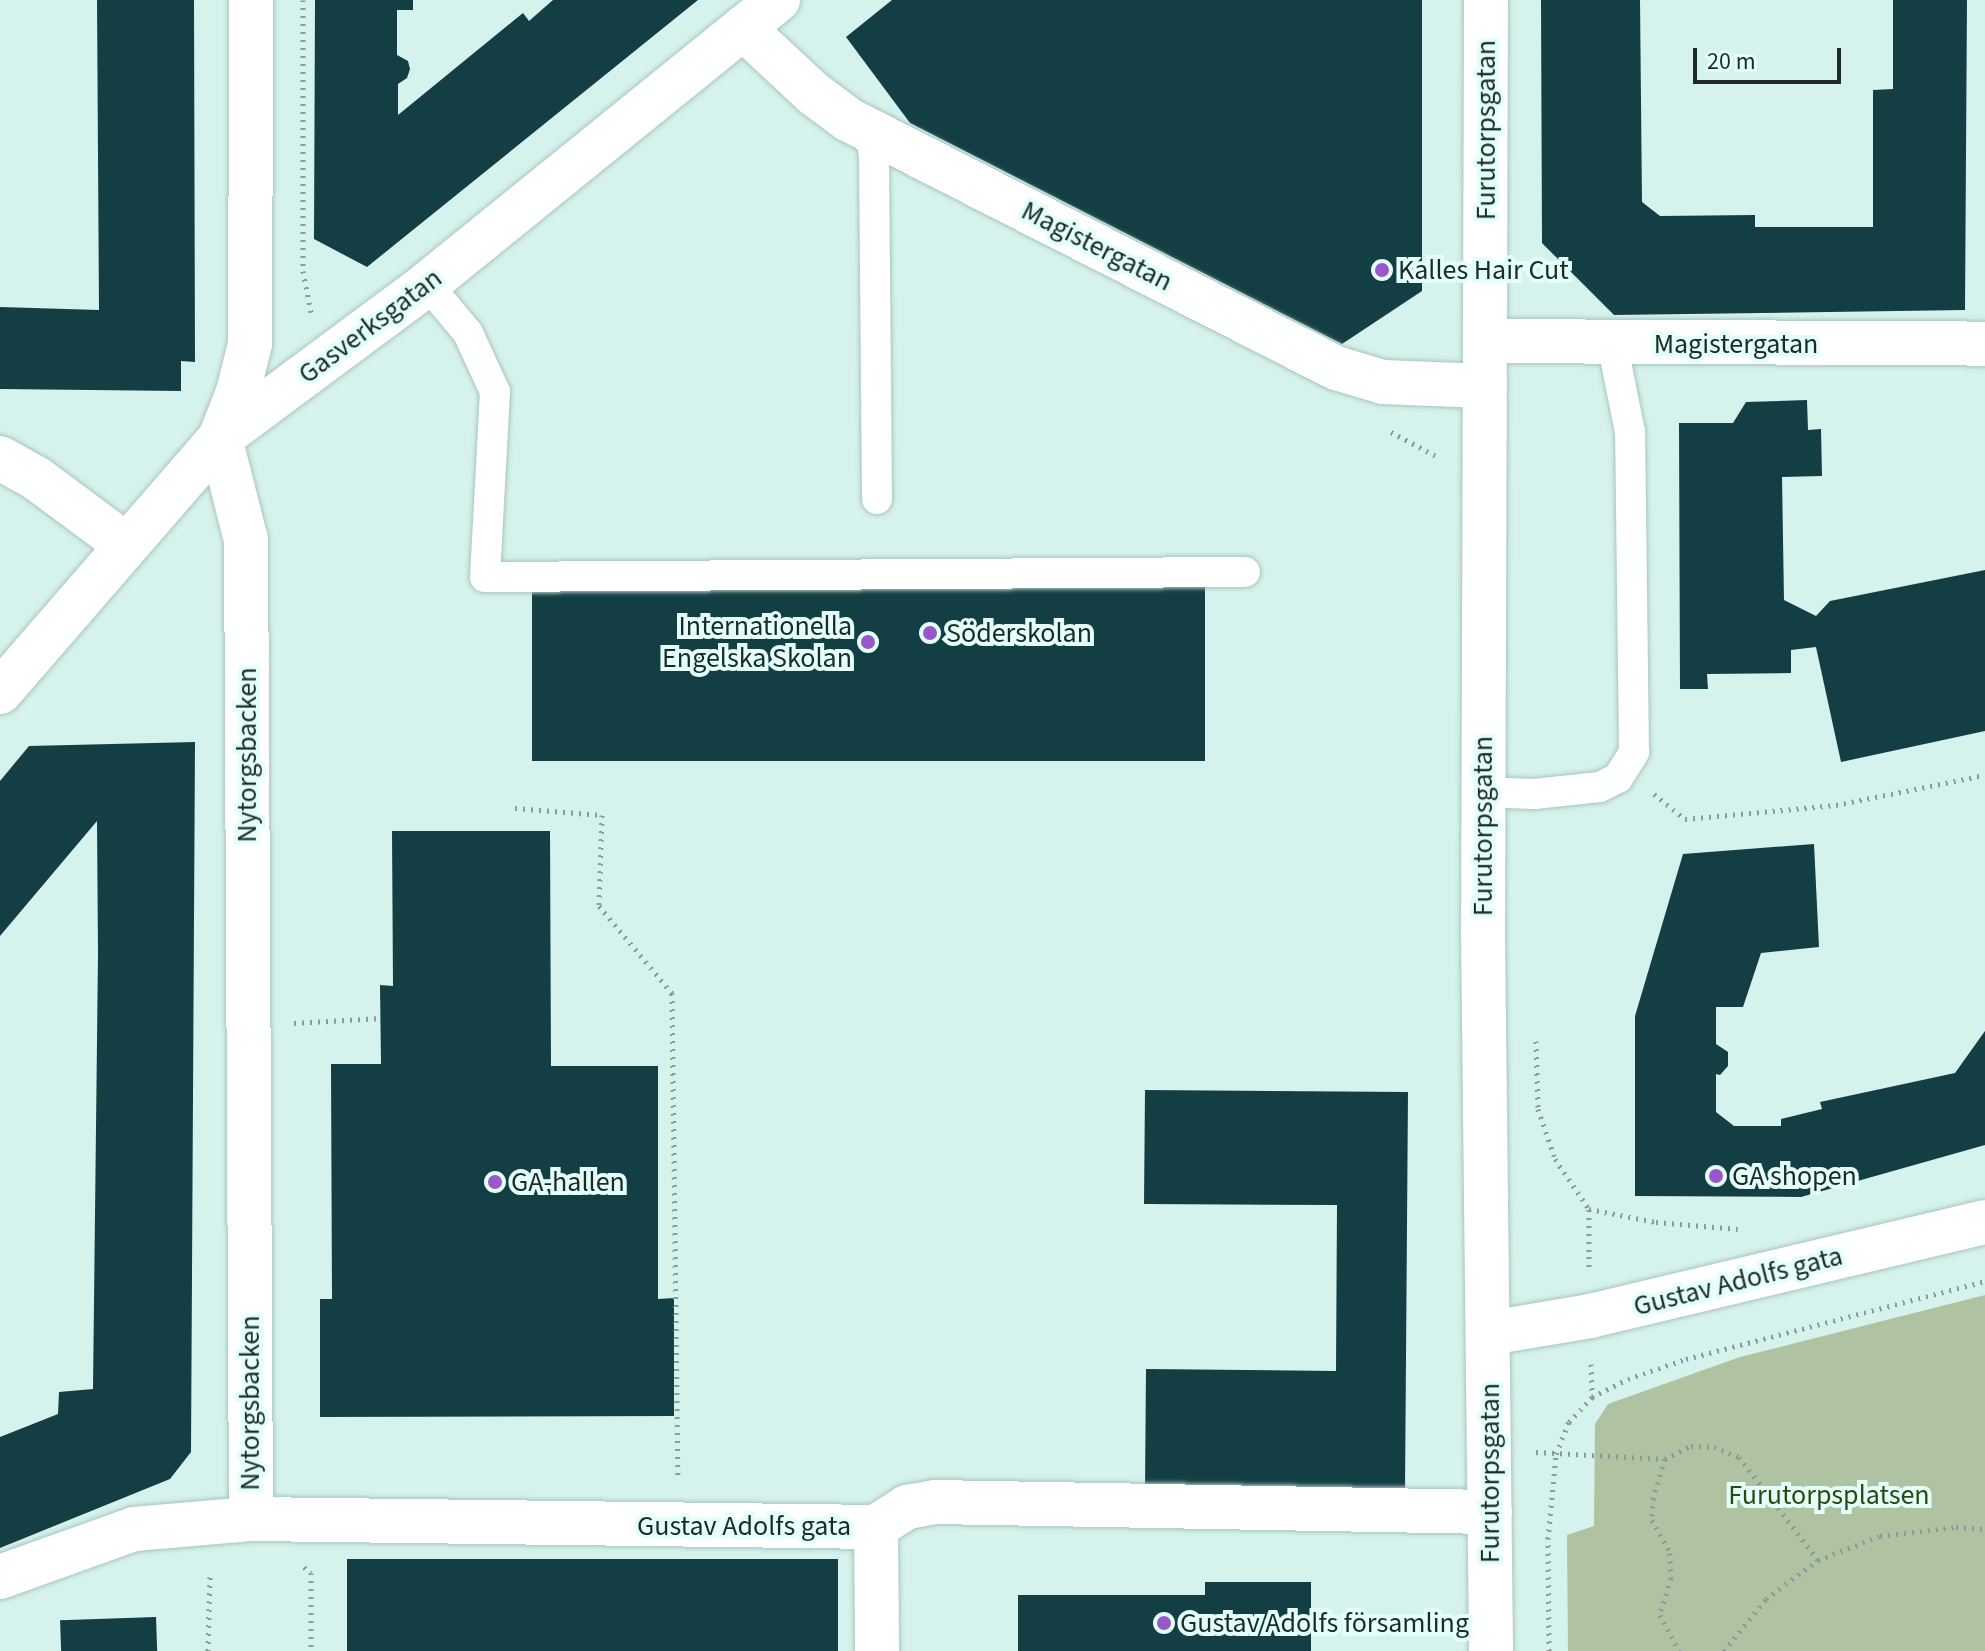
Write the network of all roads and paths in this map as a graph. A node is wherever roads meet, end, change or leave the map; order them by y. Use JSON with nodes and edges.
{"nodes":[{"id":1,"x":251,"y":0,"type":"edge"},
{"id":2,"x":778,"y":0,"type":"edge"},
{"id":3,"x":1486,"y":0,"type":"edge"},
{"id":4,"x":743,"y":14,"type":"edge"},
{"id":5,"x":870,"y":131,"type":"junction"},
{"id":6,"x":427,"y":284,"type":"junction"},
{"id":7,"x":1487,"y":341,"type":"junction"},
{"id":8,"x":1612,"y":343,"type":"junction"},
{"id":9,"x":1985,"y":344,"type":"edge"},
{"id":10,"x":1485,"y":386,"type":"junction"},
{"id":11,"x":220,"y":438,"type":"junction"},
{"id":12,"x":0,"y":458,"type":"edge"},
{"id":13,"x":877,"y":499,"type":"dead end"},
{"id":14,"x":125,"y":544,"type":"junction"},
{"id":15,"x":1245,"y":572,"type":"dead end"},
{"id":16,"x":0,"y":692,"type":"edge"},
{"id":17,"x":1624,"y":771,"type":"junction"},
{"id":18,"x":1985,"y":775,"type":"edge"},
{"id":19,"x":1483,"y":792,"type":"junction"},
{"id":20,"x":515,"y":808,"type":"dead end"},
{"id":21,"x":381,"y":1018,"type":"dead end"},
{"id":22,"x":248,"y":1025,"type":"junction"},
{"id":23,"x":1536,"y":1037,"type":"dead end"},
{"id":24,"x":1589,"y":1209,"type":"junction"},
{"id":25,"x":1985,"y":1222,"type":"edge"},
{"id":26,"x":1750,"y":1230,"type":"dead end"},
{"id":27,"x":1985,"y":1281,"type":"edge"},
{"id":28,"x":1590,"y":1316,"type":"junction"},
{"id":29,"x":1490,"y":1333,"type":"junction"},
{"id":30,"x":1592,"y":1397,"type":"junction"},
{"id":31,"x":1490,"y":1449,"type":"junction"},
{"id":32,"x":1556,"y":1454,"type":"junction"},
{"id":33,"x":1665,"y":1459,"type":"junction"},
{"id":34,"x":1490,"y":1512,"type":"junction"},
{"id":35,"x":251,"y":1519,"type":"junction"},
{"id":36,"x":678,"y":1526,"type":"junction"},
{"id":37,"x":876,"y":1527,"type":"junction"},
{"id":38,"x":1985,"y":1529,"type":"edge"},
{"id":39,"x":1818,"y":1560,"type":"junction"},
{"id":40,"x":0,"y":1577,"type":"edge"},
{"id":41,"x":208,"y":1651,"type":"edge"},
{"id":42,"x":311,"y":1651,"type":"edge"},
{"id":43,"x":877,"y":1651,"type":"edge"},
{"id":44,"x":1491,"y":1651,"type":"edge"},
{"id":45,"x":1549,"y":1651,"type":"edge"},
{"id":46,"x":1679,"y":1651,"type":"edge"},
{"id":47,"x":1724,"y":1651,"type":"edge"}],
"edges":[{"from":1,"to":11,"type":"street"},
{"from":2,"to":4,"type":"street","name":"Gasverksgatan"},
{"from":3,"to":7,"type":"street","name":"Furutorpsgatan"},
{"from":4,"to":5,"type":"street","name":"Magistergatan"},
{"from":4,"to":6,"type":"street","name":"Gasverksgatan"},
{"from":5,"to":10,"type":"street","name":"Magistergatan"},
{"from":5,"to":13,"type":"lane"},
{"from":6,"to":11,"type":"street","name":"Gasverksgatan"},
{"from":6,"to":15,"type":"lane"},
{"from":7,"to":8,"type":"street","name":"Magistergatan"},
{"from":7,"to":10,"type":"street","name":"Furutorpsgatan"},
{"from":8,"to":9,"type":"street","name":"Magistergatan"},
{"from":8,"to":17,"type":"lane"},
{"from":10,"to":19,"type":"street","name":"Furutorpsgatan"},
{"from":11,"to":14,"type":"street","name":"Gasverksgatan"},
{"from":11,"to":22,"type":"street","name":"Nytorgsbacken"},
{"from":12,"to":14,"type":"street"},
{"from":14,"to":16,"type":"street","name":"Gasverksgatan"},
{"from":17,"to":18,"type":"path"},
{"from":17,"to":19,"type":"lane"},
{"from":19,"to":29,"type":"street","name":"Furutorpsgatan"},
{"from":20,"to":36,"type":"path"},
{"from":21,"to":22,"type":"path"},
{"from":22,"to":35,"type":"street","name":"Nytorgsbacken"},
{"from":23,"to":24,"type":"path"},
{"from":24,"to":26,"type":"path"},
{"from":24,"to":28,"type":"path"},
{"from":25,"to":28,"type":"street","name":"Gustav Adolfs gata"},
{"from":27,"to":30,"type":"path"},
{"from":28,"to":29,"type":"street","name":"Gustav Adolfs gata"},
{"from":28,"to":30,"type":"path"},
{"from":29,"to":31,"type":"street","name":"Furutorpsgatan"},
{"from":30,"to":32,"type":"path"},
{"from":31,"to":32,"type":"path"},
{"from":31,"to":34,"type":"street","name":"Furutorpsgatan"},
{"from":32,"to":33,"type":"path"},
{"from":32,"to":45,"type":"path"},
{"from":33,"to":39,"type":"path"},
{"from":33,"to":46,"type":"path"},
{"from":34,"to":37,"type":"street","name":"Gustav Adolfs gata"},
{"from":34,"to":44,"type":"street","name":"Furutorpsgatan"},
{"from":35,"to":36,"type":"street","name":"Gustav Adolfs gata"},
{"from":35,"to":40,"type":"street","name":"Gustav Adolfs gata"},
{"from":35,"to":41,"type":"path"},
{"from":35,"to":42,"type":"path"},
{"from":36,"to":37,"type":"street","name":"Gustav Adolfs gata"},
{"from":37,"to":43,"type":"street"},
{"from":38,"to":39,"type":"path"},
{"from":39,"to":47,"type":"path"}]}
